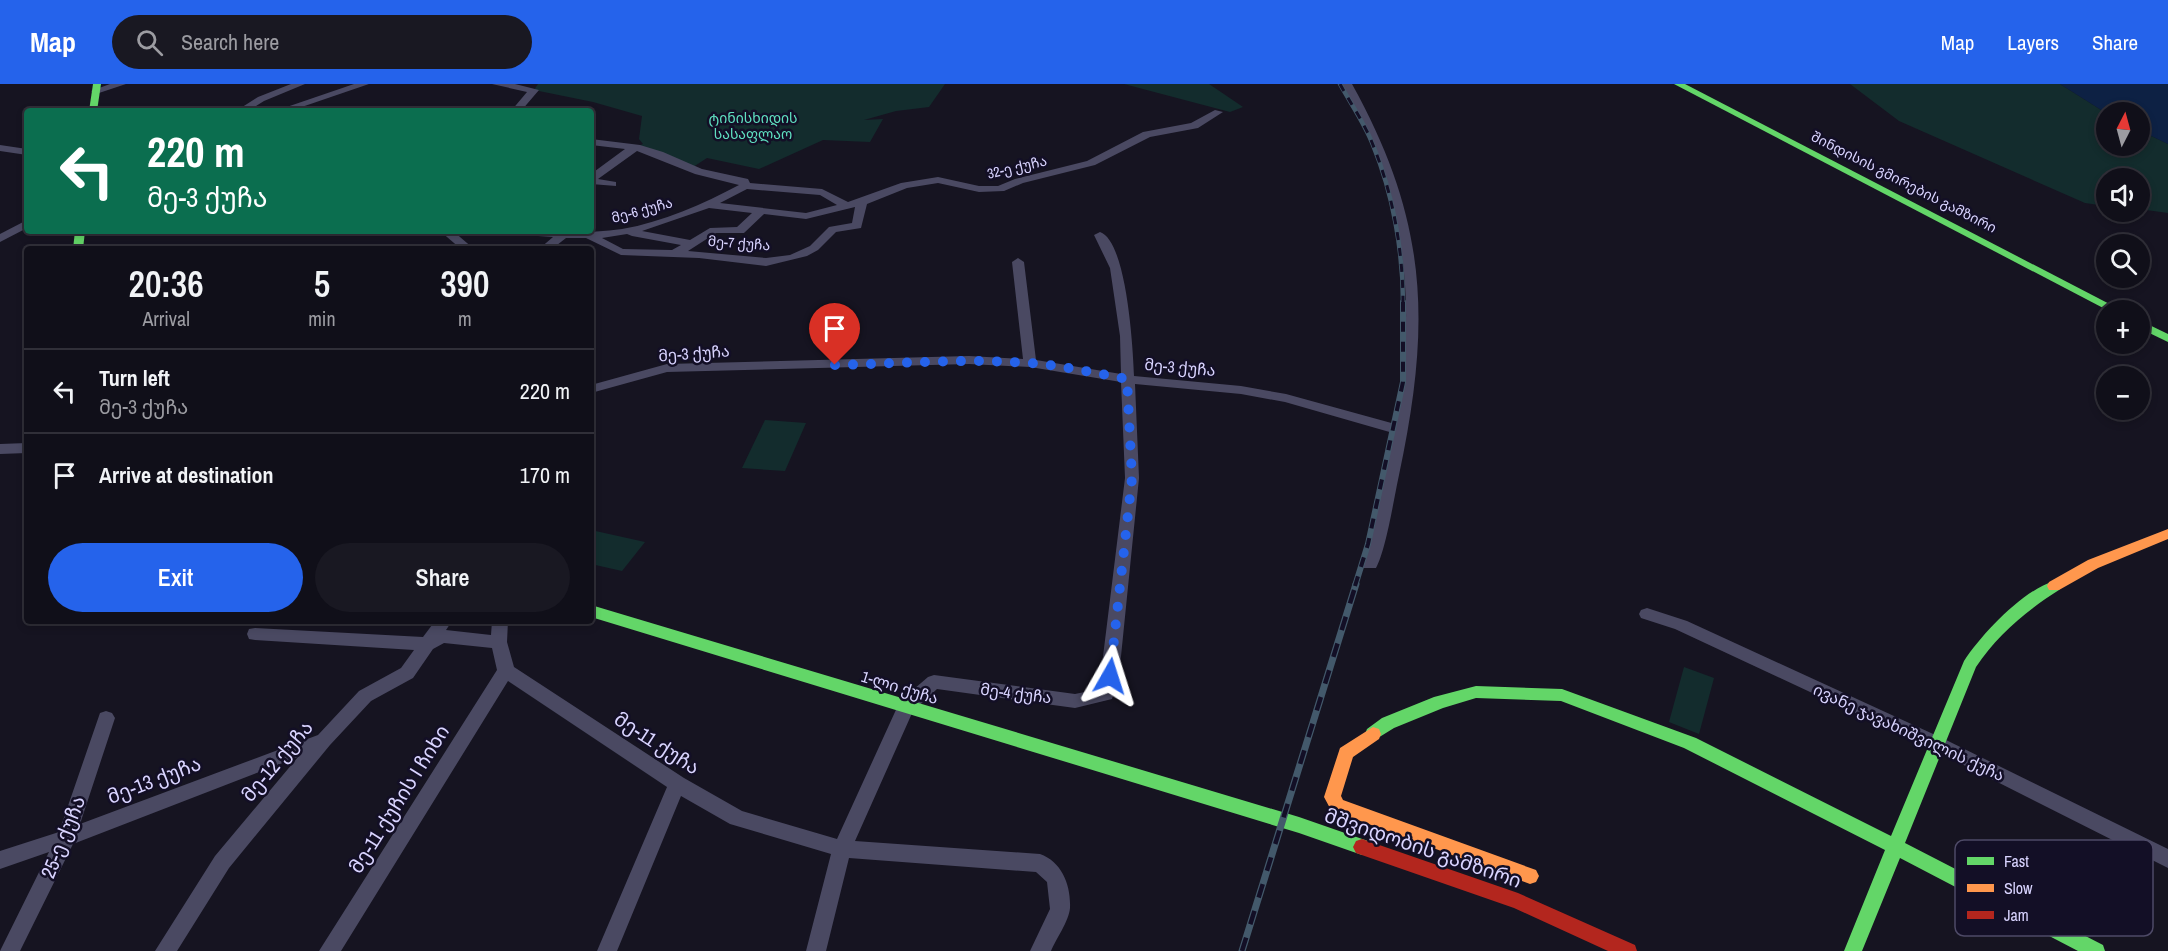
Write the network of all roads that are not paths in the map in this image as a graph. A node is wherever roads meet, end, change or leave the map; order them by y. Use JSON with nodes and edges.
{"nodes":[{"id":1,"x":121,"y":84,"type":"edge"},
{"id":2,"x":300,"y":84,"type":"edge"},
{"id":3,"x":364,"y":84,"type":"edge"},
{"id":4,"x":497,"y":84,"type":"edge"},
{"id":5,"x":1347,"y":84,"type":"edge"},
{"id":6,"x":1678,"y":84,"type":"edge"},
{"id":7,"x":97,"y":88,"type":"edge"},
{"id":8,"x":94,"y":108,"type":"edge"},
{"id":9,"x":246,"y":108,"type":"edge"},
{"id":10,"x":289,"y":108,"type":"edge"},
{"id":11,"x":519,"y":108,"type":"edge"},
{"id":12,"x":1218,"y":112,"type":"dead end"},
{"id":13,"x":594,"y":142,"type":"edge"},
{"id":14,"x":636,"y":147,"type":"junction"},
{"id":15,"x":3,"y":151,"type":"edge"},
{"id":16,"x":24,"y":152,"type":"edge"},
{"id":17,"x":594,"y":178,"type":"edge"},
{"id":18,"x":594,"y":181,"type":"edge"},
{"id":19,"x":612,"y":184,"type":"dead end"},
{"id":20,"x":745,"y":186,"type":"junction"},
{"id":21,"x":862,"y":202,"type":"junction"},
{"id":22,"x":710,"y":206,"type":"junction"},
{"id":23,"x":847,"y":206,"type":"junction"},
{"id":24,"x":761,"y":211,"type":"junction"},
{"id":25,"x":24,"y":225,"type":"edge"},
{"id":26,"x":617,"y":232,"type":"junction"},
{"id":27,"x":450,"y":234,"type":"edge"},
{"id":28,"x":564,"y":234,"type":"edge"},
{"id":29,"x":576,"y":234,"type":"edge"},
{"id":30,"x":588,"y":235,"type":"junction"},
{"id":31,"x":1100,"y":235,"type":"dead end"},
{"id":32,"x":0,"y":239,"type":"edge"},
{"id":33,"x":690,"y":243,"type":"junction"},
{"id":34,"x":464,"y":246,"type":"edge"},
{"id":35,"x":549,"y":246,"type":"edge"},
{"id":36,"x":673,"y":255,"type":"junction"},
{"id":37,"x":1018,"y":262,"type":"dead end"},
{"id":38,"x":2096,"y":300,"type":"edge"},
{"id":39,"x":2150,"y":329,"type":"edge"},
{"id":40,"x":2168,"y":339,"type":"edge"},
{"id":41,"x":1030,"y":363,"type":"junction"},
{"id":42,"x":1127,"y":379,"type":"junction"},
{"id":43,"x":594,"y":387,"type":"edge"},
{"id":44,"x":1402,"y":431,"type":"junction"},
{"id":45,"x":24,"y":448,"type":"edge"},
{"id":46,"x":0,"y":449,"type":"edge"},
{"id":47,"x":2168,"y":534,"type":"edge"},
{"id":48,"x":1370,"y":564,"type":"dead end"},
{"id":49,"x":594,"y":612,"type":"edge"},
{"id":50,"x":1647,"y":614,"type":"dead end"},
{"id":51,"x":442,"y":624,"type":"edge"},
{"id":52,"x":500,"y":624,"type":"edge"},
{"id":53,"x":255,"y":634,"type":"dead end"},
{"id":54,"x":499,"y":642,"type":"junction"},
{"id":55,"x":429,"y":644,"type":"junction"},
{"id":56,"x":506,"y":671,"type":"junction"},
{"id":57,"x":906,"y":706,"type":"junction"},
{"id":58,"x":106,"y":718,"type":"dead end"},
{"id":59,"x":324,"y":740,"type":"junction"},
{"id":60,"x":1938,"y":744,"type":"junction"},
{"id":61,"x":677,"y":784,"type":"junction"},
{"id":62,"x":1200,"y":794,"type":"joint"},
{"id":63,"x":66,"y":837,"type":"junction"},
{"id":64,"x":2130,"y":840,"type":"edge"},
{"id":65,"x":1896,"y":847,"type":"junction"},
{"id":66,"x":842,"y":849,"type":"junction"},
{"id":67,"x":2153,"y":852,"type":"edge"},
{"id":68,"x":2168,"y":859,"type":"edge"},
{"id":69,"x":0,"y":860,"type":"edge"},
{"id":70,"x":1530,"y":876,"type":"dead end"},
{"id":71,"x":1955,"y":878,"type":"edge"},
{"id":72,"x":2067,"y":936,"type":"edge"},
{"id":73,"x":9,"y":951,"type":"edge"},
{"id":74,"x":165,"y":951,"type":"edge"},
{"id":75,"x":329,"y":951,"type":"edge"},
{"id":76,"x":607,"y":951,"type":"edge"},
{"id":77,"x":816,"y":951,"type":"edge"},
{"id":78,"x":1040,"y":951,"type":"edge"},
{"id":79,"x":1628,"y":951,"type":"edge"},
{"id":80,"x":1853,"y":951,"type":"edge"},
{"id":81,"x":2096,"y":951,"type":"edge"}],
"edges":[{"from":1,"to":7,"type":"street"},
{"from":2,"to":9,"type":"street"},
{"from":3,"to":10,"type":"street"},
{"from":4,"to":11,"type":"street"},
{"from":5,"to":44,"type":"street"},
{"from":6,"to":38,"type":"main road","name":"შინდისის გმირების გამზირი"},
{"from":7,"to":8,"type":"main road"},
{"from":12,"to":21,"type":"street","name":"32-ე ქუჩა"},
{"from":13,"to":14,"type":"street"},
{"from":14,"to":17,"type":"street"},
{"from":14,"to":20,"type":"street"},
{"from":15,"to":16,"type":"street"},
{"from":18,"to":19,"type":"street"},
{"from":20,"to":22,"type":"street","name":"მე-6 ქუჩა"},
{"from":20,"to":23,"type":"street"},
{"from":21,"to":23,"type":"street","name":"32-ე ქუჩა"},
{"from":21,"to":36,"type":"street","name":"მე-7 ქუჩა"},
{"from":22,"to":24,"type":"street","name":"32-ე ქუჩა"},
{"from":22,"to":26,"type":"street","name":"მე-6 ქუჩა"},
{"from":23,"to":24,"type":"street","name":"32-ე ქუჩა"},
{"from":24,"to":33,"type":"street"},
{"from":25,"to":32,"type":"street"},
{"from":26,"to":30,"type":"street","name":"მე-6 ქუჩა"},
{"from":26,"to":33,"type":"street"},
{"from":27,"to":34,"type":"street"},
{"from":28,"to":35,"type":"street"},
{"from":29,"to":30,"type":"street","name":"მე-6 ქუჩა"},
{"from":30,"to":36,"type":"street","name":"მე-7 ქუჩა"},
{"from":31,"to":42,"type":"street"},
{"from":33,"to":36,"type":"street"},
{"from":37,"to":41,"type":"street"},
{"from":39,"to":40,"type":"main road"},
{"from":41,"to":42,"type":"street","name":"მე-3 ქუჩა"},
{"from":41,"to":43,"type":"street","name":"მე-3 ქუჩა"},
{"from":42,"to":44,"type":"street","name":"მე-3 ქუჩა"},
{"from":42,"to":57,"type":"street","name":"მე-4 ქუჩა"},
{"from":44,"to":48,"type":"street"},
{"from":45,"to":46,"type":"street"},
{"from":47,"to":60,"type":"main road"},
{"from":49,"to":57,"type":"main road","name":"1-ლი ქუჩა"},
{"from":50,"to":60,"type":"street","name":"ივანე ჯავახიშვილის ქუჩა"},
{"from":51,"to":55,"type":"street","name":"მე-12 ქუჩა"},
{"from":52,"to":54,"type":"street"},
{"from":53,"to":55,"type":"street"},
{"from":54,"to":55,"type":"street"},
{"from":54,"to":56,"type":"street"},
{"from":55,"to":59,"type":"street","name":"მე-12 ქუჩა"},
{"from":56,"to":61,"type":"street","name":"მე-11 ქუჩა"},
{"from":56,"to":75,"type":"street","name":"მე-11 ქუჩის I ჩიხი"},
{"from":57,"to":62,"type":"main road","name":"1-ლი ქუჩა"},
{"from":57,"to":66,"type":"street"},
{"from":58,"to":63,"type":"street","name":"25-ე ქუჩა"},
{"from":59,"to":63,"type":"street","name":"მე-13 ქუჩა"},
{"from":59,"to":74,"type":"street","name":"მე-12 ქუჩა"},
{"from":60,"to":64,"type":"street","name":"ივანე ჯავახიშვილის ქუჩა"},
{"from":60,"to":65,"type":"main road"},
{"from":61,"to":66,"type":"street","name":"მე-11 ქუჩა"},
{"from":61,"to":76,"type":"street"},
{"from":62,"to":79,"type":"main road","name":"მშვიდობის გამზირი"},
{"from":63,"to":69,"type":"street","name":"მე-13 ქუჩა"},
{"from":63,"to":73,"type":"street","name":"25-ე ქუჩა"},
{"from":65,"to":70,"type":"main road"},
{"from":65,"to":71,"type":"main road"},
{"from":65,"to":80,"type":"main road"},
{"from":66,"to":77,"type":"street"},
{"from":66,"to":78,"type":"street","name":"მე-11 ქუჩა"},
{"from":67,"to":68,"type":"street","name":"ივანე ჯავახიშვილის ქუჩა"},
{"from":72,"to":81,"type":"main road"}]}
